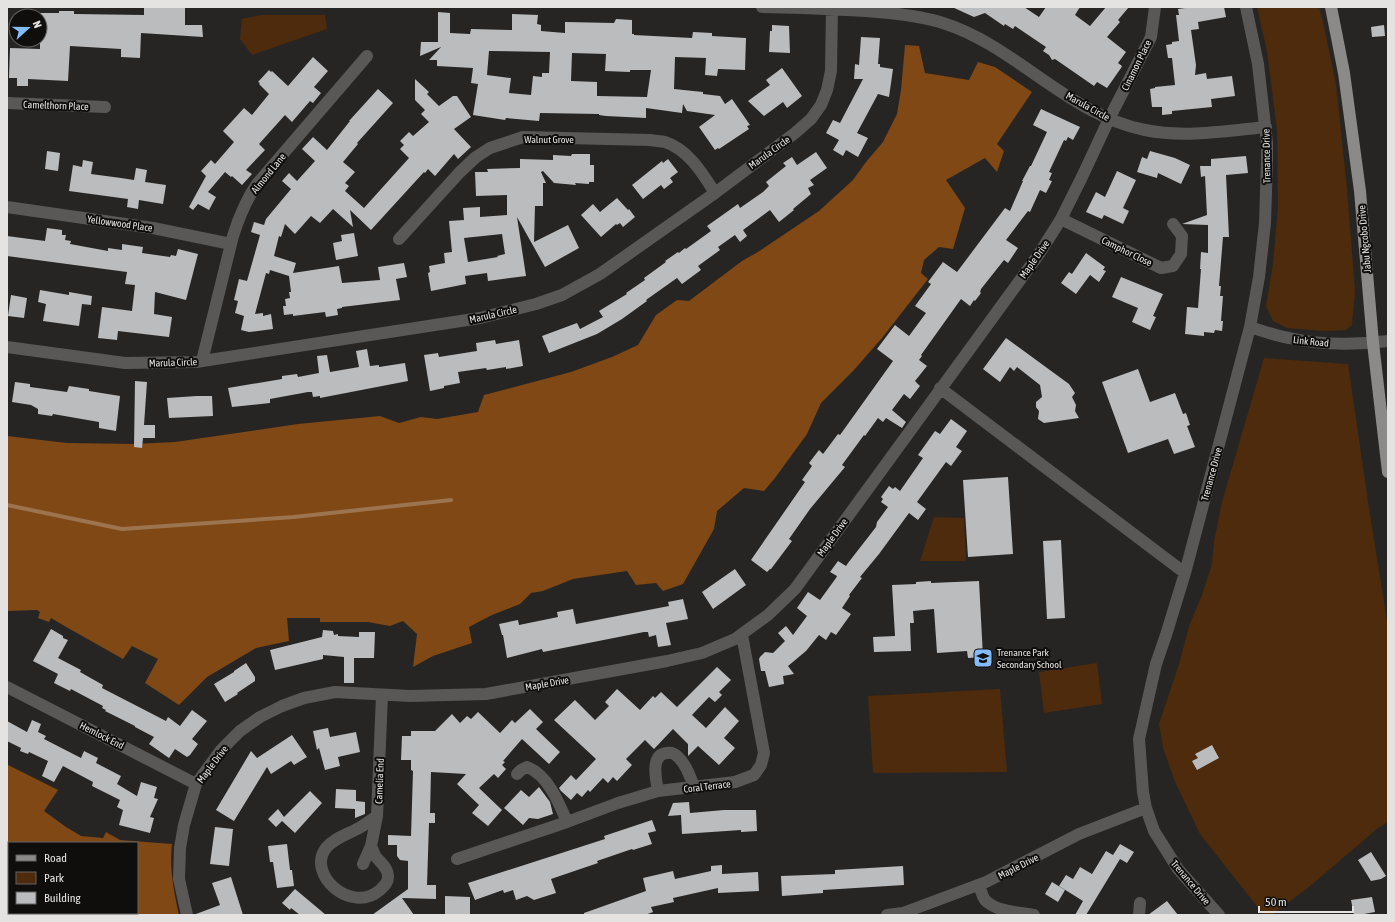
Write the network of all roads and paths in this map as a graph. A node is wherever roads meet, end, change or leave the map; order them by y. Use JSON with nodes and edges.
{"nodes":[{"id":1,"x":762,"y":7,"type":"edge"},
{"id":2,"x":1155,"y":7,"type":"edge"},
{"id":3,"x":1246,"y":7,"type":"edge"},
{"id":4,"x":1331,"y":7,"type":"edge"},
{"id":5,"x":832,"y":8,"type":"edge"},
{"id":6,"x":367,"y":56,"type":"dead end"},
{"id":7,"x":7,"y":102,"type":"edge"},
{"id":8,"x":105,"y":107,"type":"dead end"},
{"id":9,"x":1109,"y":120,"type":"junction"},
{"id":10,"x":1266,"y":127,"type":"junction"},
{"id":11,"x":715,"y":193,"type":"junction"},
{"id":12,"x":7,"y":207,"type":"edge"},
{"id":13,"x":1061,"y":219,"type":"junction"},
{"id":14,"x":1173,"y":224,"type":"dead end"},
{"id":15,"x":399,"y":239,"type":"dead end"},
{"id":16,"x":231,"y":244,"type":"junction"},
{"id":17,"x":1250,"y":328,"type":"junction"},
{"id":18,"x":1388,"y":341,"type":"edge"},
{"id":19,"x":1372,"y":343,"type":"junction"},
{"id":20,"x":7,"y":346,"type":"edge"},
{"id":21,"x":202,"y":361,"type":"junction"},
{"id":22,"x":940,"y":388,"type":"junction"},
{"id":23,"x":1388,"y":472,"type":"edge"},
{"id":24,"x":1185,"y":573,"type":"junction"},
{"id":25,"x":742,"y":635,"type":"junction"},
{"id":26,"x":7,"y":687,"type":"edge"},
{"id":27,"x":382,"y":695,"type":"junction"},
{"id":28,"x":517,"y":774,"type":"dead end"},
{"id":29,"x":196,"y":784,"type":"junction"},
{"id":30,"x":694,"y":788,"type":"junction"},
{"id":31,"x":658,"y":791,"type":"junction"},
{"id":32,"x":1146,"y":808,"type":"junction"},
{"id":33,"x":378,"y":816,"type":"junction"},
{"id":34,"x":567,"y":822,"type":"junction"},
{"id":35,"x":371,"y":846,"type":"junction"},
{"id":36,"x":457,"y":858,"type":"dead end"},
{"id":37,"x":363,"y":864,"type":"dead end"},
{"id":38,"x":979,"y":885,"type":"junction"},
{"id":39,"x":903,"y":914,"type":"edge"},
{"id":40,"x":187,"y":915,"type":"edge"},
{"id":41,"x":887,"y":915,"type":"edge"},
{"id":42,"x":1034,"y":915,"type":"edge"},
{"id":43,"x":1219,"y":915,"type":"edge"}],
"edges":[{"from":1,"to":5,"type":"street","name":"Marula Circle"},
{"from":2,"to":9,"type":"street","name":"Cinamon Place"},
{"from":3,"to":10,"type":"street","name":"Trenance Drive"},
{"from":4,"to":19,"type":"main road","name":"Jabu Ngcobo Drive"},
{"from":5,"to":9,"type":"street","name":"Marula Circle"},
{"from":5,"to":11,"type":"street","name":"Marula Circle"},
{"from":6,"to":16,"type":"street","name":"Almond Lane"},
{"from":7,"to":8,"type":"street","name":"Camelthorn Place"},
{"from":9,"to":10,"type":"street","name":"Marula Circle"},
{"from":9,"to":13,"type":"street","name":"Maple Drive"},
{"from":10,"to":17,"type":"street","name":"Trenance Drive"},
{"from":11,"to":15,"type":"street","name":"Walnut Grove"},
{"from":11,"to":21,"type":"street","name":"Marula Circle"},
{"from":12,"to":16,"type":"street","name":"Yellowwood Place"},
{"from":13,"to":14,"type":"street","name":"Camphor Close"},
{"from":13,"to":22,"type":"street","name":"Maple Drive"},
{"from":16,"to":21,"type":"street","name":"Almond Lane"},
{"from":17,"to":19,"type":"street","name":"Link Road"},
{"from":17,"to":24,"type":"street","name":"Trenance Drive"},
{"from":18,"to":19,"type":"street","name":"Link Road"},
{"from":19,"to":23,"type":"main road","name":"Jabu Ngcobo Drive"},
{"from":20,"to":21,"type":"street","name":"Marula Circle"},
{"from":22,"to":24,"type":"street"},
{"from":22,"to":25,"type":"street","name":"Maple Drive"},
{"from":24,"to":32,"type":"street","name":"Trenance Drive"},
{"from":25,"to":27,"type":"street","name":"Maple Drive"},
{"from":25,"to":30,"type":"street","name":"Coral Terrace"},
{"from":26,"to":29,"type":"street","name":"Hemlock End"},
{"from":27,"to":29,"type":"street","name":"Maple Drive"},
{"from":27,"to":33,"type":"street","name":"Camelia End"},
{"from":28,"to":34,"type":"street"},
{"from":29,"to":40,"type":"street","name":"Maple Drive"},
{"from":30,"to":31,"type":"street","name":"Coral Terrace"},
{"from":30,"to":31,"type":"street"},
{"from":31,"to":34,"type":"street","name":"Coral Terrace"},
{"from":32,"to":38,"type":"street","name":"Maple Drive"},
{"from":32,"to":43,"type":"street","name":"Trenance Drive"},
{"from":33,"to":35,"type":"street","name":"Camelia End"},
{"from":33,"to":35,"type":"street"},
{"from":34,"to":36,"type":"street","name":"Coral Terrace"},
{"from":35,"to":37,"type":"street","name":"Camelia End"},
{"from":38,"to":39,"type":"street","name":"Maple Drive"},
{"from":38,"to":42,"type":"street"},
{"from":39,"to":41,"type":"street","name":"Maple Drive"}]}
